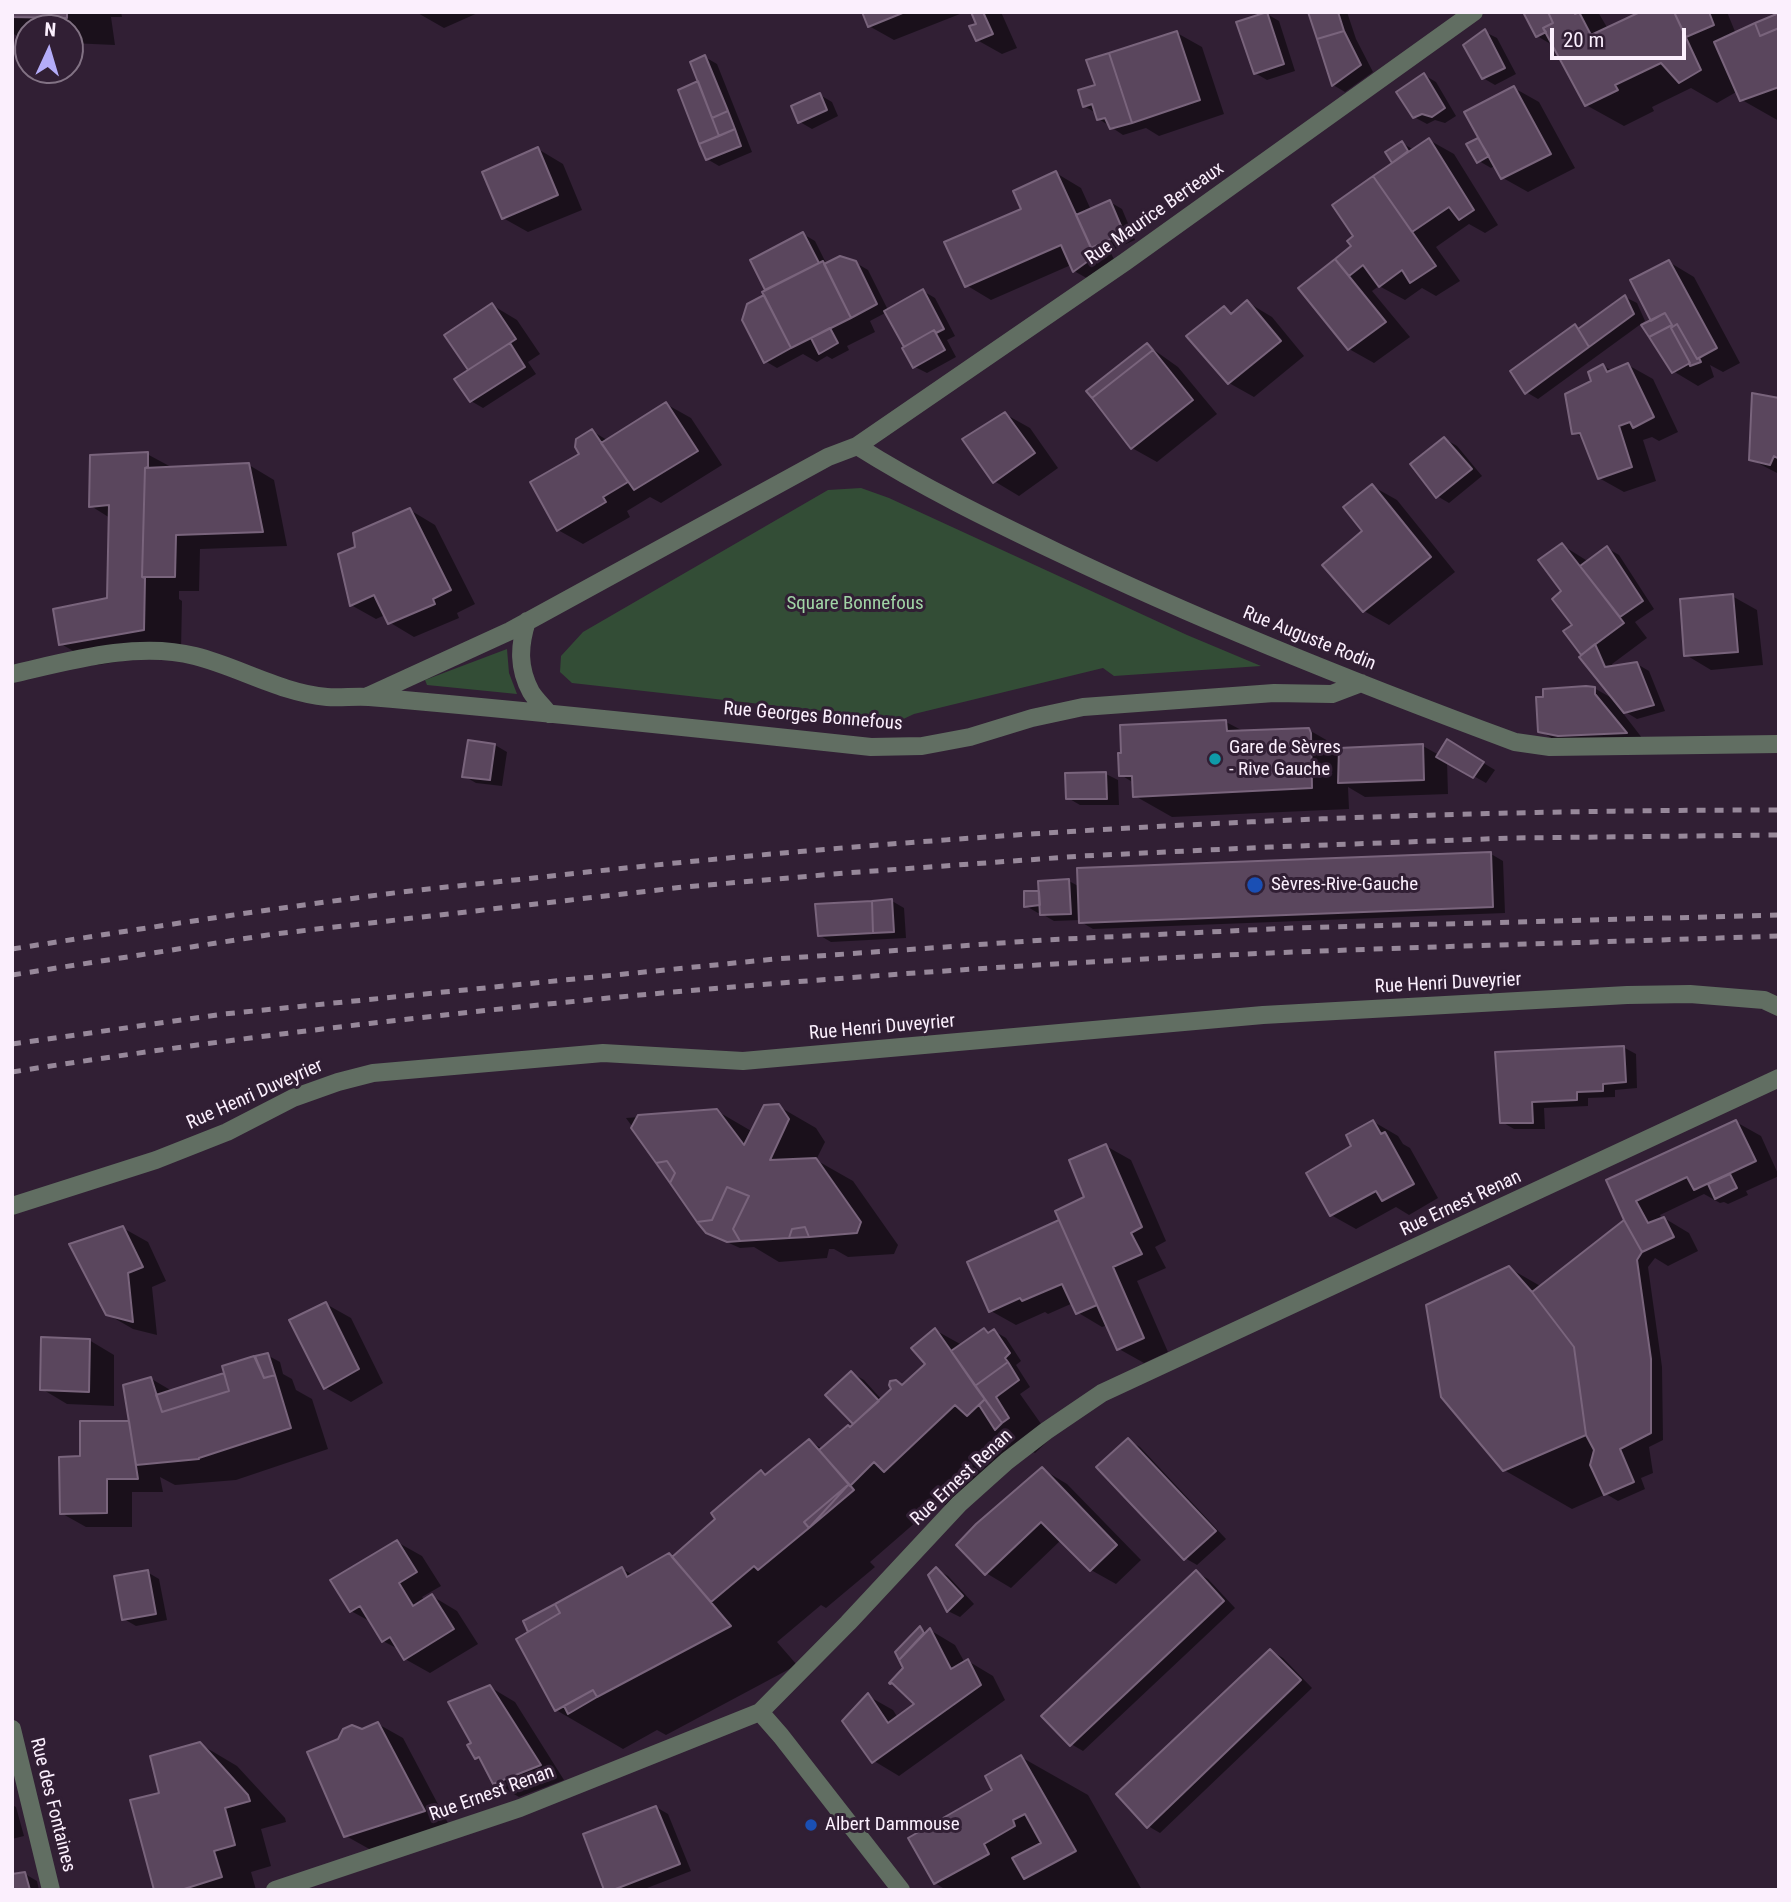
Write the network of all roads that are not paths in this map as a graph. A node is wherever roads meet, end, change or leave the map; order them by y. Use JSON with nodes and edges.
{"nodes":[{"id":1,"x":1474,"y":12,"type":"edge"},
{"id":2,"x":857,"y":446,"type":"junction"},
{"id":3,"x":527,"y":621,"type":"junction"},
{"id":4,"x":12,"y":674,"type":"edge"},
{"id":5,"x":1361,"y":683,"type":"junction"},
{"id":6,"x":366,"y":697,"type":"junction"},
{"id":7,"x":549,"y":714,"type":"junction"},
{"id":8,"x":1779,"y":744,"type":"edge"},
{"id":9,"x":1779,"y":1007,"type":"edge"},
{"id":10,"x":1779,"y":1078,"type":"edge"},
{"id":11,"x":12,"y":1206,"type":"edge"},
{"id":12,"x":760,"y":1712,"type":"junction"},
{"id":13,"x":12,"y":1729,"type":"edge"},
{"id":14,"x":51,"y":1890,"type":"edge"},
{"id":15,"x":275,"y":1890,"type":"edge"},
{"id":16,"x":901,"y":1890,"type":"edge"}],
"edges":[{"from":1,"to":2,"type":"street","name":"Rue Maurice Berteaux"},
{"from":2,"to":3,"type":"street","name":"Rue Georges Bonnefous"},
{"from":2,"to":5,"type":"street","name":"Rue Auguste Rodin"},
{"from":3,"to":6,"type":"street","name":"Rue Georges Bonnefous"},
{"from":3,"to":7,"type":"street"},
{"from":4,"to":6,"type":"street","name":"Rue Georges Bonnefous"},
{"from":5,"to":7,"type":"street","name":"Rue Georges Bonnefous"},
{"from":5,"to":8,"type":"street","name":"Rue Auguste Rodin"},
{"from":6,"to":7,"type":"street","name":"Rue Georges Bonnefous"},
{"from":9,"to":11,"type":"street","name":"Rue Henri Duveyrier"},
{"from":10,"to":12,"type":"street","name":"Rue Ernest Renan"},
{"from":12,"to":15,"type":"street","name":"Rue Ernest Renan"},
{"from":12,"to":16,"type":"street"},
{"from":13,"to":14,"type":"street","name":"Rue des Fontaines"}]}
